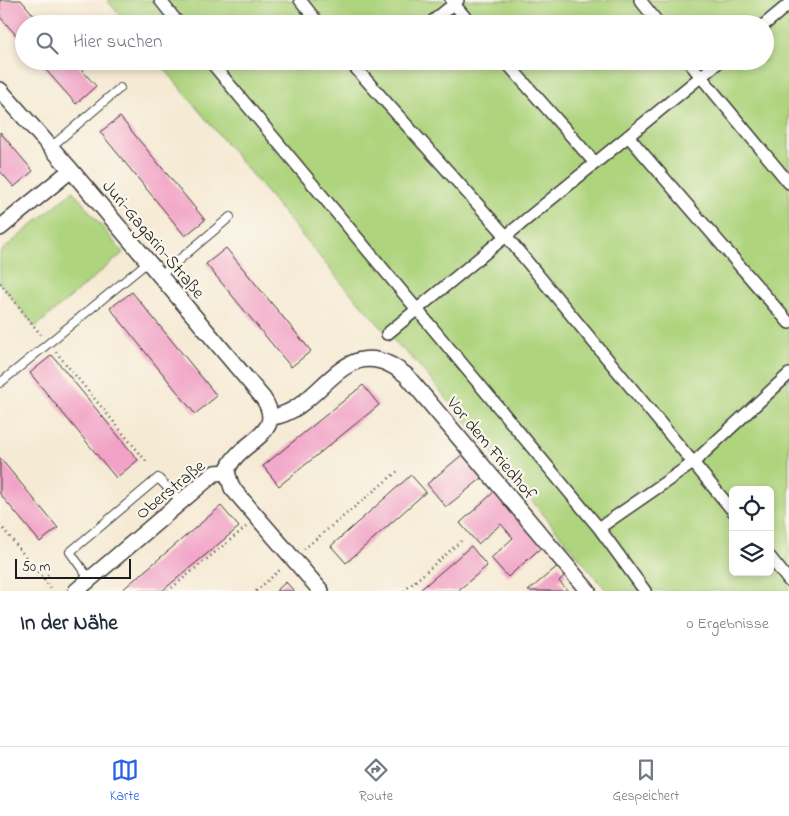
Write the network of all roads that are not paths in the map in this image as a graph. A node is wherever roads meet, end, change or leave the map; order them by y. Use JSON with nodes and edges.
{"nodes":[{"id":1,"x":160,"y":0,"type":"edge"},
{"id":2,"x":300,"y":0,"type":"edge"},
{"id":3,"x":640,"y":0,"type":"edge"},
{"id":4,"x":454,"y":1,"type":"edge"},
{"id":5,"x":789,"y":4,"type":"edge"},
{"id":6,"x":172,"y":15,"type":"edge"},
{"id":7,"x":312,"y":15,"type":"edge"},
{"id":8,"x":439,"y":15,"type":"edge"},
{"id":9,"x":465,"y":15,"type":"edge"},
{"id":10,"x":652,"y":15,"type":"edge"},
{"id":11,"x":774,"y":16,"type":"edge"},
{"id":12,"x":217,"y":70,"type":"edge"},
{"id":13,"x":360,"y":70,"type":"edge"},
{"id":14,"x":513,"y":70,"type":"edge"},
{"id":15,"x":695,"y":70,"type":"edge"},
{"id":16,"x":709,"y":70,"type":"edge"},
{"id":17,"x":700,"y":77,"type":"junction"},
{"id":18,"x":120,"y":88,"type":"dead end"},
{"id":19,"x":0,"y":90,"type":"edge"},
{"id":20,"x":628,"y":136,"type":"junction"},
{"id":21,"x":51,"y":147,"type":"junction"},
{"id":22,"x":595,"y":163,"type":"junction"},
{"id":23,"x":71,"y":170,"type":"junction"},
{"id":24,"x":789,"y":183,"type":"edge"},
{"id":25,"x":230,"y":217,"type":"dead end"},
{"id":26,"x":0,"y":228,"type":"edge"},
{"id":27,"x":506,"y":236,"type":"junction"},
{"id":28,"x":148,"y":261,"type":"junction"},
{"id":29,"x":160,"y":275,"type":"junction"},
{"id":30,"x":416,"y":310,"type":"junction"},
{"id":31,"x":789,"y":323,"type":"edge"},
{"id":32,"x":387,"y":334,"type":"dead end"},
{"id":33,"x":789,"y":374,"type":"edge"},
{"id":34,"x":0,"y":383,"type":"edge"},
{"id":35,"x":272,"y":417,"type":"junction"},
{"id":36,"x":693,"y":463,"type":"junction"},
{"id":37,"x":227,"y":472,"type":"junction"},
{"id":38,"x":181,"y":501,"type":"junction"},
{"id":39,"x":729,"y":506,"type":"edge"},
{"id":40,"x":600,"y":528,"type":"junction"},
{"id":41,"x":774,"y":563,"type":"edge"},
{"id":42,"x":86,"y":574,"type":"junction"},
{"id":43,"x":789,"y":580,"type":"edge"},
{"id":44,"x":76,"y":591,"type":"edge"},
{"id":45,"x":322,"y":591,"type":"edge"},
{"id":46,"x":588,"y":591,"type":"edge"},
{"id":47,"x":645,"y":591,"type":"edge"}],
"edges":[{"from":1,"to":6,"type":"street"},
{"from":2,"to":7,"type":"street"},
{"from":3,"to":10,"type":"street"},
{"from":4,"to":8,"type":"street"},
{"from":4,"to":9,"type":"street"},
{"from":5,"to":11,"type":"street"},
{"from":12,"to":30,"type":"street"},
{"from":13,"to":27,"type":"street"},
{"from":14,"to":22,"type":"street"},
{"from":15,"to":17,"type":"street"},
{"from":16,"to":17,"type":"street"},
{"from":17,"to":20,"type":"street"},
{"from":17,"to":24,"type":"street"},
{"from":18,"to":21,"type":"lane"},
{"from":19,"to":21,"type":"street","name":"Juri-Gagarin-Straße"},
{"from":20,"to":22,"type":"street"},
{"from":20,"to":31,"type":"street"},
{"from":21,"to":23,"type":"street","name":"Juri-Gagarin-Straße"},
{"from":22,"to":27,"type":"street"},
{"from":23,"to":26,"type":"street"},
{"from":23,"to":28,"type":"street","name":"Juri-Gagarin-Straße"},
{"from":25,"to":29,"type":"lane"},
{"from":27,"to":30,"type":"street"},
{"from":27,"to":36,"type":"street"},
{"from":28,"to":29,"type":"street","name":"Juri-Gagarin-Straße"},
{"from":28,"to":34,"type":"lane"},
{"from":29,"to":35,"type":"street","name":"Juri-Gagarin-Straße"},
{"from":30,"to":32,"type":"street"},
{"from":30,"to":40,"type":"street"},
{"from":33,"to":36,"type":"street"},
{"from":35,"to":37,"type":"street","name":"Oberstraße"},
{"from":35,"to":46,"type":"street","name":"Vor dem Friedhof"},
{"from":36,"to":39,"type":"street"},
{"from":36,"to":40,"type":"street"},
{"from":37,"to":38,"type":"street","name":"Oberstraße"},
{"from":37,"to":45,"type":"street"},
{"from":38,"to":42,"type":"street","name":"Oberstraße"},
{"from":38,"to":42,"type":"lane"},
{"from":40,"to":47,"type":"street"},
{"from":41,"to":43,"type":"street"},
{"from":42,"to":44,"type":"street","name":"Oberstraße"}]}
